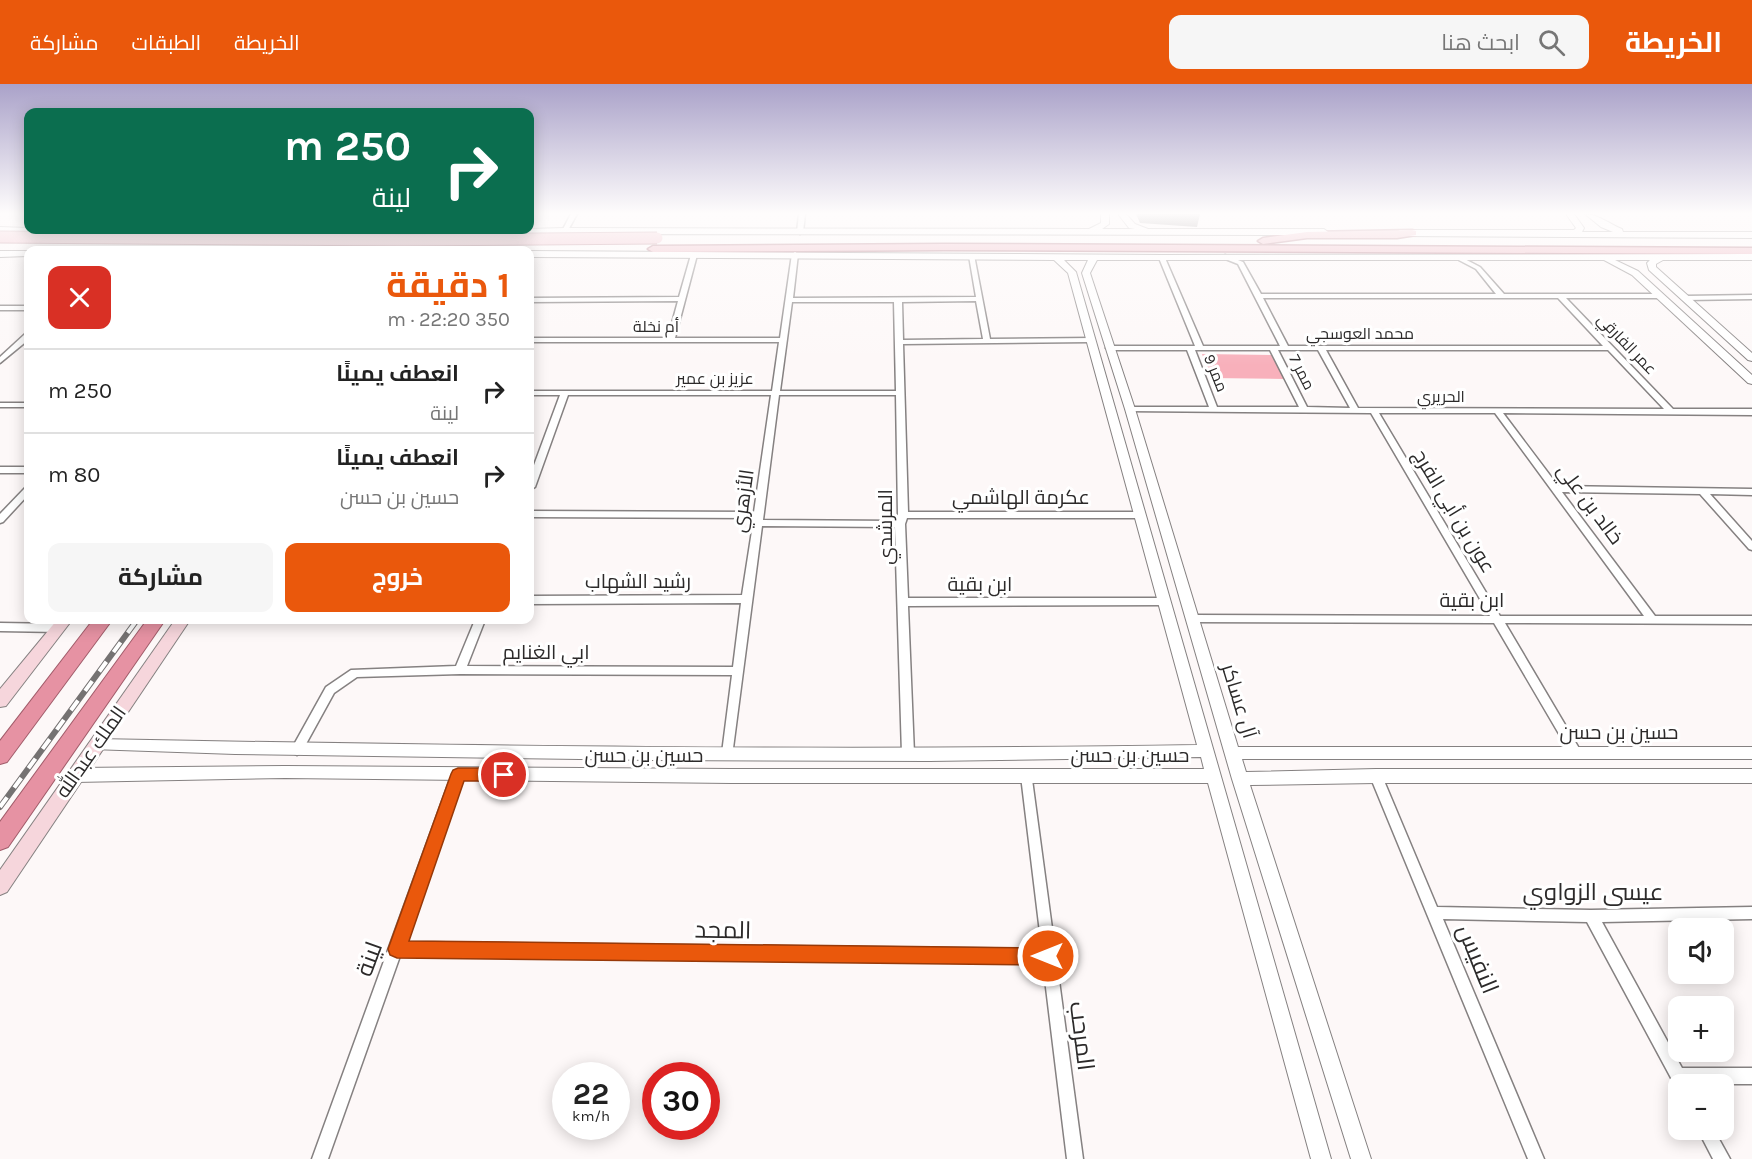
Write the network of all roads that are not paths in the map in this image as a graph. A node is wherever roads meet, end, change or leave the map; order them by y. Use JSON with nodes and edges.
{"nodes":[{"id":1,"x":692,"y":264,"type":"edge"},
{"id":2,"x":794,"y":264,"type":"edge"},
{"id":3,"x":974,"y":264,"type":"edge"},
{"id":4,"x":1067,"y":264,"type":"edge"},
{"id":5,"x":1089,"y":264,"type":"edge"},
{"id":6,"x":1165,"y":264,"type":"edge"},
{"id":7,"x":1247,"y":264,"type":"edge"},
{"id":8,"x":1471,"y":264,"type":"edge"},
{"id":9,"x":1619,"y":264,"type":"edge"},
{"id":10,"x":1651,"y":264,"type":"edge"},
{"id":11,"x":1079,"y":272,"type":"junction"},
{"id":12,"x":1672,"y":286,"type":"junction"},
{"id":13,"x":1649,"y":287,"type":"junction"},
{"id":14,"x":1258,"y":296,"type":"junction"},
{"id":15,"x":1502,"y":296,"type":"junction"},
{"id":16,"x":1560,"y":296,"type":"junction"},
{"id":17,"x":1659,"y":296,"type":"junction"},
{"id":18,"x":1752,"y":297,"type":"edge"},
{"id":19,"x":1685,"y":298,"type":"junction"},
{"id":20,"x":682,"y":299,"type":"junction"},
{"id":21,"x":980,"y":299,"type":"junction"},
{"id":22,"x":534,"y":300,"type":"edge"},
{"id":23,"x":789,"y":300,"type":"junction"},
{"id":24,"x":898,"y":300,"type":"junction"},
{"id":25,"x":0,"y":308,"type":"edge"},
{"id":26,"x":11,"y":308,"type":"junction"},
{"id":27,"x":24,"y":308,"type":"edge"},
{"id":28,"x":0,"y":317,"type":"edge"},
{"id":29,"x":24,"y":340,"type":"edge"},
{"id":30,"x":534,"y":340,"type":"edge"},
{"id":31,"x":671,"y":340,"type":"junction"},
{"id":32,"x":783,"y":340,"type":"junction"},
{"id":33,"x":1090,"y":340,"type":"junction"},
{"id":34,"x":987,"y":341,"type":"junction"},
{"id":35,"x":898,"y":342,"type":"junction"},
{"id":36,"x":1110,"y":348,"type":"junction"},
{"id":37,"x":1190,"y":348,"type":"junction"},
{"id":38,"x":1200,"y":348,"type":"junction"},
{"id":39,"x":1273,"y":348,"type":"junction"},
{"id":40,"x":1285,"y":348,"type":"junction"},
{"id":41,"x":1321,"y":348,"type":"junction"},
{"id":42,"x":1611,"y":348,"type":"junction"},
{"id":43,"x":1751,"y":356,"type":"edge"},
{"id":44,"x":0,"y":361,"type":"edge"},
{"id":45,"x":1100,"y":375,"type":"junction"},
{"id":46,"x":1119,"y":375,"type":"junction"},
{"id":47,"x":1752,"y":381,"type":"edge"},
{"id":48,"x":534,"y":393,"type":"edge"},
{"id":49,"x":565,"y":393,"type":"junction"},
{"id":50,"x":777,"y":393,"type":"junction"},
{"id":51,"x":900,"y":393,"type":"junction"},
{"id":52,"x":0,"y":405,"type":"edge"},
{"id":53,"x":24,"y":405,"type":"edge"},
{"id":54,"x":1130,"y":409,"type":"junction"},
{"id":55,"x":1214,"y":409,"type":"junction"},
{"id":56,"x":1304,"y":409,"type":"junction"},
{"id":57,"x":1355,"y":409,"type":"junction"},
{"id":58,"x":1374,"y":411,"type":"junction"},
{"id":59,"x":1498,"y":412,"type":"junction"},
{"id":60,"x":1671,"y":412,"type":"junction"},
{"id":61,"x":1752,"y":412,"type":"edge"},
{"id":62,"x":534,"y":460,"type":"edge"},
{"id":63,"x":0,"y":470,"type":"edge"},
{"id":64,"x":24,"y":470,"type":"edge"},
{"id":65,"x":1557,"y":489,"type":"junction"},
{"id":66,"x":1703,"y":492,"type":"junction"},
{"id":67,"x":1752,"y":492,"type":"edge"},
{"id":68,"x":24,"y":494,"type":"edge"},
{"id":69,"x":534,"y":514,"type":"edge"},
{"id":70,"x":1139,"y":515,"type":"junction"},
{"id":71,"x":759,"y":519,"type":"junction"},
{"id":72,"x":0,"y":520,"type":"edge"},
{"id":73,"x":902,"y":520,"type":"junction"},
{"id":74,"x":1752,"y":547,"type":"edge"},
{"id":75,"x":747,"y":599,"type":"junction"},
{"id":76,"x":534,"y":600,"type":"edge"},
{"id":77,"x":904,"y":602,"type":"junction"},
{"id":78,"x":1163,"y":602,"type":"junction"},
{"id":79,"x":1497,"y":618,"type":"junction"},
{"id":80,"x":1192,"y":619,"type":"junction"},
{"id":81,"x":1652,"y":619,"type":"junction"},
{"id":82,"x":1752,"y":620,"type":"edge"},
{"id":83,"x":62,"y":624,"type":"edge"},
{"id":84,"x":100,"y":624,"type":"edge"},
{"id":85,"x":153,"y":624,"type":"edge"},
{"id":86,"x":180,"y":624,"type":"edge"},
{"id":87,"x":478,"y":624,"type":"edge"},
{"id":88,"x":0,"y":627,"type":"edge"},
{"id":89,"x":460,"y":670,"type":"junction"},
{"id":90,"x":738,"y":670,"type":"junction"},
{"id":91,"x":0,"y":701,"type":"edge"},
{"id":92,"x":96,"y":746,"type":"junction"},
{"id":93,"x":4,"y":749,"type":"edge"},
{"id":94,"x":297,"y":750,"type":"junction"},
{"id":95,"x":1207,"y":751,"type":"junction"},
{"id":96,"x":1155,"y":752,"type":"junction"},
{"id":97,"x":731,"y":753,"type":"junction"},
{"id":98,"x":1233,"y":753,"type":"junction"},
{"id":99,"x":1576,"y":753,"type":"junction"},
{"id":100,"x":1752,"y":753,"type":"edge"},
{"id":101,"x":908,"y":754,"type":"junction"},
{"id":102,"x":1085,"y":754,"type":"junction"},
{"id":103,"x":285,"y":772,"type":"junction"},
{"id":104,"x":458,"y":774,"type":"junction"},
{"id":105,"x":75,"y":775,"type":"junction"},
{"id":106,"x":1161,"y":775,"type":"junction"},
{"id":107,"x":731,"y":776,"type":"junction"},
{"id":108,"x":1027,"y":776,"type":"junction"},
{"id":109,"x":1090,"y":776,"type":"junction"},
{"id":110,"x":1213,"y":776,"type":"junction"},
{"id":111,"x":1376,"y":776,"type":"junction"},
{"id":112,"x":1752,"y":776,"type":"edge"},
{"id":113,"x":1240,"y":779,"type":"junction"},
{"id":114,"x":0,"y":840,"type":"edge"},
{"id":115,"x":0,"y":886,"type":"edge"},
{"id":116,"x":1434,"y":913,"type":"junction"},
{"id":117,"x":1752,"y":913,"type":"edge"},
{"id":118,"x":1591,"y":916,"type":"junction"},
{"id":119,"x":397,"y":949,"type":"junction"},
{"id":120,"x":1048,"y":956,"type":"junction"},
{"id":121,"x":1677,"y":1074,"type":"edge"},
{"id":122,"x":1752,"y":1076,"type":"edge"},
{"id":123,"x":1734,"y":1077,"type":"edge"},
{"id":124,"x":1712,"y":1140,"type":"edge"},
{"id":125,"x":320,"y":1159,"type":"edge"},
{"id":126,"x":1075,"y":1159,"type":"edge"},
{"id":127,"x":1321,"y":1159,"type":"edge"},
{"id":128,"x":1361,"y":1159,"type":"edge"},
{"id":129,"x":1536,"y":1159,"type":"edge"},
{"id":130,"x":1722,"y":1159,"type":"edge"}],
"edges":[{"from":1,"to":20,"type":"street"},
{"from":2,"to":23,"type":"street","name":"الأزهري"},
{"from":3,"to":21,"type":"street"},
{"from":4,"to":11,"type":"street","name":"آل عساكر"},
{"from":5,"to":11,"type":"street"},
{"from":6,"to":38,"type":"street"},
{"from":7,"to":14,"type":"street"},
{"from":8,"to":15,"type":"street"},
{"from":9,"to":13,"type":"street"},
{"from":10,"to":12,"type":"street"},
{"from":11,"to":33,"type":"street"},
{"from":11,"to":36,"type":"street","name":"آل عساكر"},
{"from":12,"to":13,"type":"street"},
{"from":12,"to":19,"type":"street"},
{"from":13,"to":17,"type":"street"},
{"from":14,"to":15,"type":"street"},
{"from":14,"to":40,"type":"street"},
{"from":15,"to":16,"type":"street"},
{"from":16,"to":17,"type":"street"},
{"from":16,"to":42,"type":"street","name":"عمر الفارقي"},
{"from":17,"to":47,"type":"street"},
{"from":18,"to":19,"type":"street"},
{"from":19,"to":43,"type":"street"},
{"from":20,"to":22,"type":"street"},
{"from":20,"to":31,"type":"street"},
{"from":21,"to":24,"type":"street"},
{"from":21,"to":34,"type":"street"},
{"from":23,"to":24,"type":"street"},
{"from":23,"to":32,"type":"street","name":"الأزهري"},
{"from":24,"to":35,"type":"street","name":"المرشدي"},
{"from":25,"to":26,"type":"street"},
{"from":26,"to":27,"type":"street"},
{"from":26,"to":28,"type":"street"},
{"from":29,"to":44,"type":"street"},
{"from":30,"to":31,"type":"street","name":"أم نخلة"},
{"from":31,"to":32,"type":"street","name":"أم نخلة"},
{"from":32,"to":50,"type":"street","name":"الأزهري"},
{"from":33,"to":34,"type":"street"},
{"from":33,"to":45,"type":"street"},
{"from":34,"to":35,"type":"street"},
{"from":35,"to":51,"type":"street","name":"المرشدي"},
{"from":36,"to":37,"type":"street","name":"محمد العوسجي"},
{"from":36,"to":46,"type":"street","name":"آل عساكر"},
{"from":37,"to":38,"type":"street","name":"محمد العوسجي"},
{"from":37,"to":55,"type":"street","name":"ممر 9"},
{"from":38,"to":39,"type":"street","name":"محمد العوسجي"},
{"from":39,"to":40,"type":"street","name":"محمد العوسجي"},
{"from":39,"to":56,"type":"street","name":"ممر 7"},
{"from":40,"to":41,"type":"street","name":"محمد العوسجي"},
{"from":41,"to":42,"type":"street","name":"محمد العوسجي"},
{"from":41,"to":57,"type":"street"},
{"from":42,"to":60,"type":"street","name":"عمر الفارقي"},
{"from":45,"to":46,"type":"street"},
{"from":45,"to":70,"type":"street"},
{"from":46,"to":54,"type":"street","name":"آل عساكر"},
{"from":48,"to":49,"type":"street","name":"عزيز بن عمير"},
{"from":49,"to":50,"type":"street","name":"عزيز بن عمير"},
{"from":49,"to":62,"type":"street"},
{"from":50,"to":51,"type":"street","name":"عزيز بن عمير"},
{"from":50,"to":71,"type":"street","name":"الأزهري"},
{"from":51,"to":73,"type":"street","name":"المرشدي"},
{"from":52,"to":53,"type":"street"},
{"from":54,"to":55,"type":"street","name":"الحريري"},
{"from":54,"to":80,"type":"street","name":"آل عساكر"},
{"from":55,"to":56,"type":"street","name":"الحريري"},
{"from":56,"to":57,"type":"street","name":"الحريري"},
{"from":57,"to":58,"type":"street","name":"الحريري"},
{"from":58,"to":59,"type":"street","name":"الحريري"},
{"from":58,"to":79,"type":"street","name":"عون بن أبي الفرج"},
{"from":59,"to":60,"type":"street","name":"الحريري"},
{"from":59,"to":65,"type":"street","name":"خالد بن علي"},
{"from":60,"to":61,"type":"street","name":"الحريري"},
{"from":63,"to":64,"type":"street"},
{"from":65,"to":66,"type":"street"},
{"from":65,"to":81,"type":"street","name":"خالد بن علي"},
{"from":66,"to":67,"type":"street"},
{"from":66,"to":74,"type":"street"},
{"from":68,"to":72,"type":"street"},
{"from":69,"to":71,"type":"street","name":"عكرمة الهاشمي"},
{"from":70,"to":73,"type":"street","name":"عكرمة الهاشمي"},
{"from":70,"to":78,"type":"street"},
{"from":71,"to":73,"type":"street","name":"عكرمة الهاشمي"},
{"from":71,"to":75,"type":"street","name":"الأزهري"},
{"from":73,"to":77,"type":"street","name":"المرشدي"},
{"from":75,"to":76,"type":"street","name":"رشيد الشهاب"},
{"from":75,"to":90,"type":"street","name":"الأزهري"},
{"from":77,"to":78,"type":"street","name":"ابن بقية"},
{"from":77,"to":101,"type":"street","name":"المرشدي"},
{"from":78,"to":95,"type":"street"},
{"from":79,"to":80,"type":"street","name":"ابن بقية"},
{"from":79,"to":81,"type":"street","name":"ابن بقية"},
{"from":79,"to":99,"type":"street","name":"عون بن أبي الفرج"},
{"from":80,"to":98,"type":"street","name":"آل عساكر"},
{"from":81,"to":82,"type":"street","name":"ابن بقية"},
{"from":83,"to":88,"type":"street"},
{"from":83,"to":91,"type":"main road"},
{"from":84,"to":93,"type":"highway"},
{"from":85,"to":114,"type":"highway","name":"الملك عبدالله"},
{"from":86,"to":92,"type":"main road","name":"الملك عبدالله"},
{"from":87,"to":89,"type":"street"},
{"from":89,"to":90,"type":"street","name":"ابي الغنايم"},
{"from":89,"to":94,"type":"street","name":"ابي الغنايم"},
{"from":90,"to":97,"type":"street","name":"الأزهري"},
{"from":92,"to":94,"type":"street","name":"حسين بن حسن"},
{"from":92,"to":105,"type":"main road","name":"الملك عبدالله"},
{"from":94,"to":97,"type":"street","name":"حسين بن حسن"},
{"from":94,"to":103,"type":"street"},
{"from":95,"to":96,"type":"street","name":"حسين بن حسن"},
{"from":95,"to":110,"type":"street"},
{"from":96,"to":102,"type":"street","name":"حسين بن حسن"},
{"from":96,"to":106,"type":"street"},
{"from":97,"to":101,"type":"street","name":"حسين بن حسن"},
{"from":97,"to":107,"type":"street"},
{"from":98,"to":99,"type":"street","name":"حسين بن حسن"},
{"from":98,"to":113,"type":"street","name":"آل عساكر"},
{"from":99,"to":100,"type":"street","name":"حسين بن حسن"},
{"from":101,"to":102,"type":"street","name":"حسين بن حسن"},
{"from":102,"to":109,"type":"street"},
{"from":103,"to":104,"type":"street","name":"حسين بن حسن"},
{"from":103,"to":105,"type":"street","name":"حسين بن حسن"},
{"from":104,"to":107,"type":"street","name":"حسين بن حسن"},
{"from":104,"to":119,"type":"street","name":"لينة"},
{"from":105,"to":115,"type":"main road","name":"الملك عبدالله"},
{"from":106,"to":109,"type":"street","name":"حسين بن حسن"},
{"from":106,"to":110,"type":"street","name":"حسين بن حسن"},
{"from":107,"to":108,"type":"street","name":"حسين بن حسن"},
{"from":108,"to":109,"type":"street","name":"حسين بن حسن"},
{"from":108,"to":120,"type":"street","name":"المرحب"},
{"from":110,"to":127,"type":"street"},
{"from":111,"to":112,"type":"street"},
{"from":111,"to":113,"type":"street"},
{"from":111,"to":116,"type":"street","name":"النفيس"},
{"from":113,"to":128,"type":"street","name":"آل عساكر"},
{"from":116,"to":118,"type":"street","name":"عيسى الزواوي"},
{"from":116,"to":129,"type":"street","name":"النفيس"},
{"from":117,"to":118,"type":"street","name":"عيسى الزواوي"},
{"from":118,"to":121,"type":"street"},
{"from":119,"to":120,"type":"street","name":"المجد"},
{"from":119,"to":125,"type":"street","name":"لينة"},
{"from":120,"to":126,"type":"street","name":"المرحب"},
{"from":122,"to":123,"type":"street"},
{"from":124,"to":130,"type":"street"}]}
